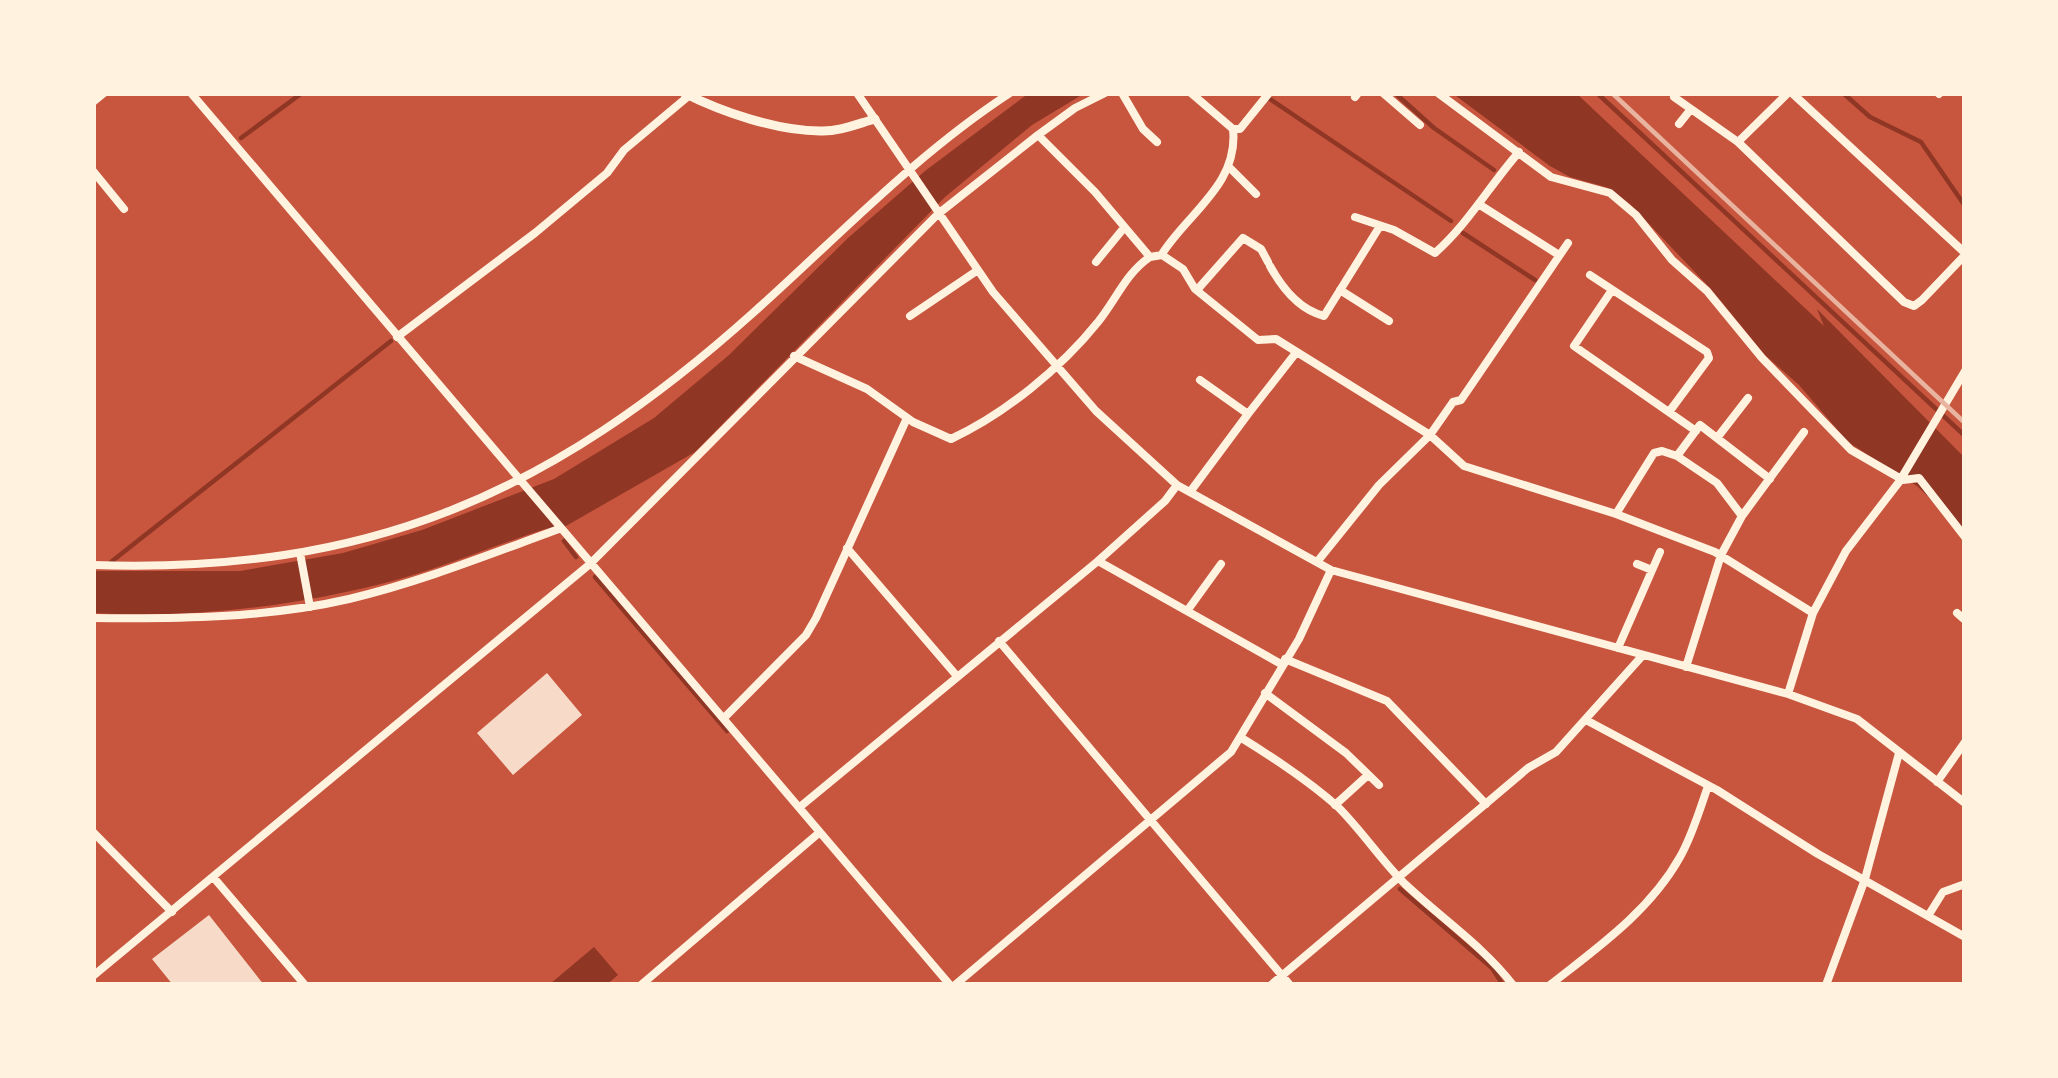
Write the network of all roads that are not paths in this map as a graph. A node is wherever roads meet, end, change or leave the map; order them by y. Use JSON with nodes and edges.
{"nodes":[{"id":1,"x":104,"y":93,"type":"edge"},
{"id":2,"x":191,"y":93,"type":"edge"},
{"id":3,"x":857,"y":93,"type":"edge"},
{"id":4,"x":1010,"y":93,"type":"edge"},
{"id":5,"x":1105,"y":93,"type":"edge"},
{"id":6,"x":1122,"y":93,"type":"edge"},
{"id":7,"x":1191,"y":93,"type":"edge"},
{"id":8,"x":1269,"y":93,"type":"edge"},
{"id":9,"x":1383,"y":93,"type":"edge"},
{"id":10,"x":1438,"y":93,"type":"edge"},
{"id":11,"x":1790,"y":93,"type":"edge"},
{"id":12,"x":688,"y":94,"type":"edge"},
{"id":13,"x":1674,"y":97,"type":"dead end"},
{"id":14,"x":93,"y":102,"type":"edge"},
{"id":15,"x":1690,"y":109,"type":"junction"},
{"id":16,"x":1405,"y":112,"type":"junction"},
{"id":17,"x":875,"y":119,"type":"junction"},
{"id":18,"x":1394,"y":123,"type":"dead end"},
{"id":19,"x":1420,"y":124,"type":"dead end"},
{"id":20,"x":1679,"y":124,"type":"dead end"},
{"id":21,"x":1233,"y":129,"type":"junction"},
{"id":22,"x":1038,"y":135,"type":"junction"},
{"id":23,"x":1157,"y":142,"type":"dead end"},
{"id":24,"x":1738,"y":142,"type":"junction"},
{"id":25,"x":1519,"y":152,"type":"junction"},
{"id":26,"x":1228,"y":167,"type":"junction"},
{"id":27,"x":910,"y":170,"type":"junction"},
{"id":28,"x":93,"y":171,"type":"edge"},
{"id":29,"x":1256,"y":194,"type":"dead end"},
{"id":30,"x":1480,"y":205,"type":"junction"},
{"id":31,"x":124,"y":209,"type":"dead end"},
{"id":32,"x":938,"y":214,"type":"junction"},
{"id":33,"x":1355,"y":217,"type":"dead end"},
{"id":34,"x":1380,"y":226,"type":"junction"},
{"id":35,"x":1123,"y":229,"type":"junction"},
{"id":36,"x":1568,"y":243,"type":"dead end"},
{"id":37,"x":1965,"y":254,"type":"edge"},
{"id":38,"x":1156,"y":256,"type":"junction"},
{"id":39,"x":1558,"y":256,"type":"junction"},
{"id":40,"x":1096,"y":262,"type":"dead end"},
{"id":41,"x":978,"y":270,"type":"junction"},
{"id":42,"x":1591,"y":275,"type":"dead end"},
{"id":43,"x":1197,"y":290,"type":"junction"},
{"id":44,"x":1340,"y":290,"type":"junction"},
{"id":45,"x":1612,"y":290,"type":"junction"},
{"id":46,"x":1372,"y":310,"type":"junction"},
{"id":47,"x":910,"y":316,"type":"dead end"},
{"id":48,"x":1389,"y":321,"type":"dead end"},
{"id":49,"x":1364,"y":324,"type":"dead end"},
{"id":50,"x":1667,"y":326,"type":"junction"},
{"id":51,"x":1660,"y":335,"type":"dead end"},
{"id":52,"x":397,"y":337,"type":"junction"},
{"id":53,"x":1295,"y":354,"type":"junction"},
{"id":54,"x":794,"y":356,"type":"junction"},
{"id":55,"x":1055,"y":364,"type":"junction"},
{"id":56,"x":1965,"y":371,"type":"edge"},
{"id":57,"x":1201,"y":380,"type":"dead end"},
{"id":58,"x":1748,"y":398,"type":"dead end"},
{"id":59,"x":1669,"y":412,"type":"junction"},
{"id":60,"x":1248,"y":414,"type":"junction"},
{"id":61,"x":907,"y":418,"type":"junction"},
{"id":62,"x":1696,"y":431,"type":"junction"},
{"id":63,"x":1804,"y":432,"type":"dead end"},
{"id":64,"x":1430,"y":435,"type":"junction"},
{"id":65,"x":1717,"y":438,"type":"junction"},
{"id":66,"x":1677,"y":456,"type":"junction"},
{"id":67,"x":1770,"y":479,"type":"junction"},
{"id":68,"x":520,"y":482,"type":"junction"},
{"id":69,"x":1177,"y":485,"type":"junction"},
{"id":70,"x":1190,"y":492,"type":"junction"},
{"id":71,"x":1616,"y":514,"type":"junction"},
{"id":72,"x":1742,"y":516,"type":"junction"},
{"id":73,"x":556,"y":527,"type":"junction"},
{"id":74,"x":1965,"y":537,"type":"edge"},
{"id":75,"x":847,"y":548,"type":"junction"},
{"id":76,"x":1660,"y":552,"type":"dead end"},
{"id":77,"x":300,"y":553,"type":"junction"},
{"id":78,"x":1720,"y":555,"type":"junction"},
{"id":79,"x":1098,"y":561,"type":"junction"},
{"id":80,"x":1317,"y":562,"type":"junction"},
{"id":81,"x":590,"y":564,"type":"junction"},
{"id":82,"x":1221,"y":564,"type":"dead end"},
{"id":83,"x":1636,"y":564,"type":"dead end"},
{"id":84,"x":93,"y":565,"type":"edge"},
{"id":85,"x":1331,"y":570,"type":"junction"},
{"id":86,"x":1652,"y":570,"type":"junction"},
{"id":87,"x":310,"y":607,"type":"junction"},
{"id":88,"x":1187,"y":611,"type":"junction"},
{"id":89,"x":1813,"y":613,"type":"junction"},
{"id":90,"x":93,"y":617,"type":"edge"},
{"id":91,"x":999,"y":641,"type":"junction"},
{"id":92,"x":1618,"y":648,"type":"junction"},
{"id":93,"x":1643,"y":655,"type":"junction"},
{"id":94,"x":1283,"y":662,"type":"junction"},
{"id":95,"x":1686,"y":667,"type":"junction"},
{"id":96,"x":956,"y":675,"type":"junction"},
{"id":97,"x":1264,"y":692,"type":"junction"},
{"id":98,"x":1787,"y":694,"type":"junction"},
{"id":99,"x":724,"y":718,"type":"junction"},
{"id":100,"x":1586,"y":721,"type":"junction"},
{"id":101,"x":1240,"y":737,"type":"junction"},
{"id":102,"x":1965,"y":742,"type":"edge"},
{"id":103,"x":1899,"y":752,"type":"junction"},
{"id":104,"x":1369,"y":775,"type":"junction"},
{"id":105,"x":1937,"y":782,"type":"junction"},
{"id":106,"x":1379,"y":785,"type":"dead end"},
{"id":107,"x":1708,"y":786,"type":"junction"},
{"id":108,"x":1965,"y":803,"type":"edge"},
{"id":109,"x":1486,"y":804,"type":"junction"},
{"id":110,"x":1335,"y":805,"type":"junction"},
{"id":111,"x":801,"y":806,"type":"junction"},
{"id":112,"x":1152,"y":820,"type":"junction"},
{"id":113,"x":93,"y":832,"type":"edge"},
{"id":114,"x":820,"y":832,"type":"junction"},
{"id":115,"x":214,"y":878,"type":"junction"},
{"id":116,"x":1399,"y":878,"type":"junction"},
{"id":117,"x":1864,"y":880,"type":"junction"},
{"id":118,"x":1965,"y":884,"type":"edge"},
{"id":119,"x":172,"y":912,"type":"junction"},
{"id":120,"x":1928,"y":916,"type":"junction"},
{"id":121,"x":1965,"y":938,"type":"edge"},
{"id":122,"x":93,"y":976,"type":"edge"},
{"id":123,"x":1282,"y":976,"type":"junction"},
{"id":124,"x":305,"y":985,"type":"edge"},
{"id":125,"x":641,"y":985,"type":"edge"},
{"id":126,"x":953,"y":985,"type":"edge"},
{"id":127,"x":1271,"y":985,"type":"edge"},
{"id":128,"x":1290,"y":985,"type":"edge"},
{"id":129,"x":1513,"y":985,"type":"edge"},
{"id":130,"x":1550,"y":985,"type":"edge"},
{"id":131,"x":1826,"y":985,"type":"edge"}],
"edges":[{"from":1,"to":14,"type":"street"},
{"from":2,"to":52,"type":"street"},
{"from":3,"to":17,"type":"street"},
{"from":4,"to":27,"type":"street"},
{"from":5,"to":22,"type":"street"},
{"from":6,"to":23,"type":"street"},
{"from":7,"to":21,"type":"street"},
{"from":8,"to":21,"type":"street"},
{"from":9,"to":16,"type":"street"},
{"from":10,"to":25,"type":"street"},
{"from":11,"to":24,"type":"street"},
{"from":11,"to":37,"type":"street"},
{"from":12,"to":17,"type":"street"},
{"from":12,"to":52,"type":"street"},
{"from":13,"to":15,"type":"street"},
{"from":15,"to":20,"type":"street"},
{"from":15,"to":24,"type":"street"},
{"from":16,"to":18,"type":"street"},
{"from":16,"to":19,"type":"street"},
{"from":17,"to":27,"type":"street"},
{"from":21,"to":26,"type":"street"},
{"from":22,"to":32,"type":"street"},
{"from":22,"to":35,"type":"street"},
{"from":24,"to":37,"type":"street"},
{"from":25,"to":30,"type":"street"},
{"from":25,"to":74,"type":"street"},
{"from":26,"to":29,"type":"street"},
{"from":26,"to":38,"type":"street"},
{"from":27,"to":32,"type":"street"},
{"from":27,"to":68,"type":"street"},
{"from":28,"to":31,"type":"street"},
{"from":30,"to":34,"type":"street"},
{"from":30,"to":39,"type":"street"},
{"from":32,"to":41,"type":"street"},
{"from":32,"to":54,"type":"street"},
{"from":33,"to":34,"type":"street"},
{"from":34,"to":44,"type":"street"},
{"from":35,"to":38,"type":"street"},
{"from":35,"to":40,"type":"street"},
{"from":36,"to":39,"type":"street"},
{"from":38,"to":43,"type":"street"},
{"from":38,"to":55,"type":"street"},
{"from":39,"to":64,"type":"street"},
{"from":41,"to":47,"type":"street"},
{"from":41,"to":55,"type":"street"},
{"from":42,"to":45,"type":"street"},
{"from":43,"to":44,"type":"street"},
{"from":43,"to":53,"type":"street"},
{"from":44,"to":46,"type":"street"},
{"from":45,"to":50,"type":"street"},
{"from":45,"to":59,"type":"street"},
{"from":46,"to":48,"type":"street"},
{"from":46,"to":49,"type":"street"},
{"from":50,"to":51,"type":"street"},
{"from":50,"to":59,"type":"street"},
{"from":52,"to":68,"type":"street"},
{"from":53,"to":60,"type":"street"},
{"from":53,"to":64,"type":"street"},
{"from":54,"to":61,"type":"street"},
{"from":54,"to":81,"type":"street"},
{"from":55,"to":61,"type":"street"},
{"from":55,"to":69,"type":"street"},
{"from":56,"to":89,"type":"street"},
{"from":57,"to":60,"type":"street"},
{"from":58,"to":65,"type":"street"},
{"from":59,"to":62,"type":"street"},
{"from":60,"to":70,"type":"street"},
{"from":61,"to":75,"type":"street"},
{"from":62,"to":65,"type":"street"},
{"from":62,"to":66,"type":"street"},
{"from":63,"to":67,"type":"street"},
{"from":64,"to":71,"type":"street"},
{"from":64,"to":80,"type":"street"},
{"from":65,"to":67,"type":"street"},
{"from":66,"to":71,"type":"street"},
{"from":66,"to":72,"type":"street"},
{"from":67,"to":72,"type":"street"},
{"from":68,"to":73,"type":"street"},
{"from":68,"to":77,"type":"street"},
{"from":69,"to":70,"type":"street"},
{"from":69,"to":79,"type":"street"},
{"from":70,"to":80,"type":"street"},
{"from":71,"to":78,"type":"street"},
{"from":72,"to":78,"type":"street"},
{"from":73,"to":81,"type":"street"},
{"from":73,"to":87,"type":"street"},
{"from":75,"to":96,"type":"street"},
{"from":75,"to":99,"type":"street"},
{"from":76,"to":86,"type":"street"},
{"from":77,"to":84,"type":"street"},
{"from":77,"to":87,"type":"street"},
{"from":78,"to":89,"type":"street"},
{"from":78,"to":95,"type":"street"},
{"from":79,"to":88,"type":"street"},
{"from":79,"to":91,"type":"street"},
{"from":80,"to":85,"type":"street"},
{"from":81,"to":99,"type":"street"},
{"from":81,"to":115,"type":"street"},
{"from":82,"to":88,"type":"street"},
{"from":83,"to":86,"type":"street"},
{"from":85,"to":92,"type":"street"},
{"from":85,"to":94,"type":"street"},
{"from":86,"to":92,"type":"street"},
{"from":87,"to":90,"type":"street"},
{"from":88,"to":94,"type":"street"},
{"from":89,"to":98,"type":"street"},
{"from":91,"to":96,"type":"street"},
{"from":91,"to":112,"type":"street"},
{"from":92,"to":93,"type":"street"},
{"from":93,"to":95,"type":"street"},
{"from":93,"to":100,"type":"street"},
{"from":94,"to":97,"type":"street"},
{"from":94,"to":109,"type":"street"},
{"from":95,"to":98,"type":"street"},
{"from":96,"to":111,"type":"street"},
{"from":97,"to":101,"type":"street"},
{"from":97,"to":104,"type":"street"},
{"from":98,"to":103,"type":"street"},
{"from":99,"to":111,"type":"street"},
{"from":100,"to":107,"type":"street"},
{"from":100,"to":109,"type":"street"},
{"from":101,"to":110,"type":"street"},
{"from":101,"to":112,"type":"street"},
{"from":102,"to":105,"type":"street"},
{"from":103,"to":105,"type":"street"},
{"from":103,"to":117,"type":"street"},
{"from":104,"to":106,"type":"street"},
{"from":104,"to":110,"type":"street"},
{"from":105,"to":108,"type":"street"},
{"from":107,"to":117,"type":"street"},
{"from":107,"to":130,"type":"street"},
{"from":109,"to":116,"type":"street"},
{"from":110,"to":116,"type":"street"},
{"from":111,"to":114,"type":"street"},
{"from":112,"to":123,"type":"street"},
{"from":112,"to":126,"type":"street"},
{"from":113,"to":119,"type":"street"},
{"from":114,"to":125,"type":"street"},
{"from":114,"to":126,"type":"street"},
{"from":115,"to":119,"type":"street"},
{"from":115,"to":124,"type":"street"},
{"from":116,"to":123,"type":"street"},
{"from":116,"to":129,"type":"street"},
{"from":117,"to":120,"type":"street"},
{"from":117,"to":131,"type":"street"},
{"from":118,"to":120,"type":"street"},
{"from":119,"to":122,"type":"street"},
{"from":120,"to":121,"type":"street"},
{"from":123,"to":127,"type":"street"},
{"from":123,"to":128,"type":"street"}]}
